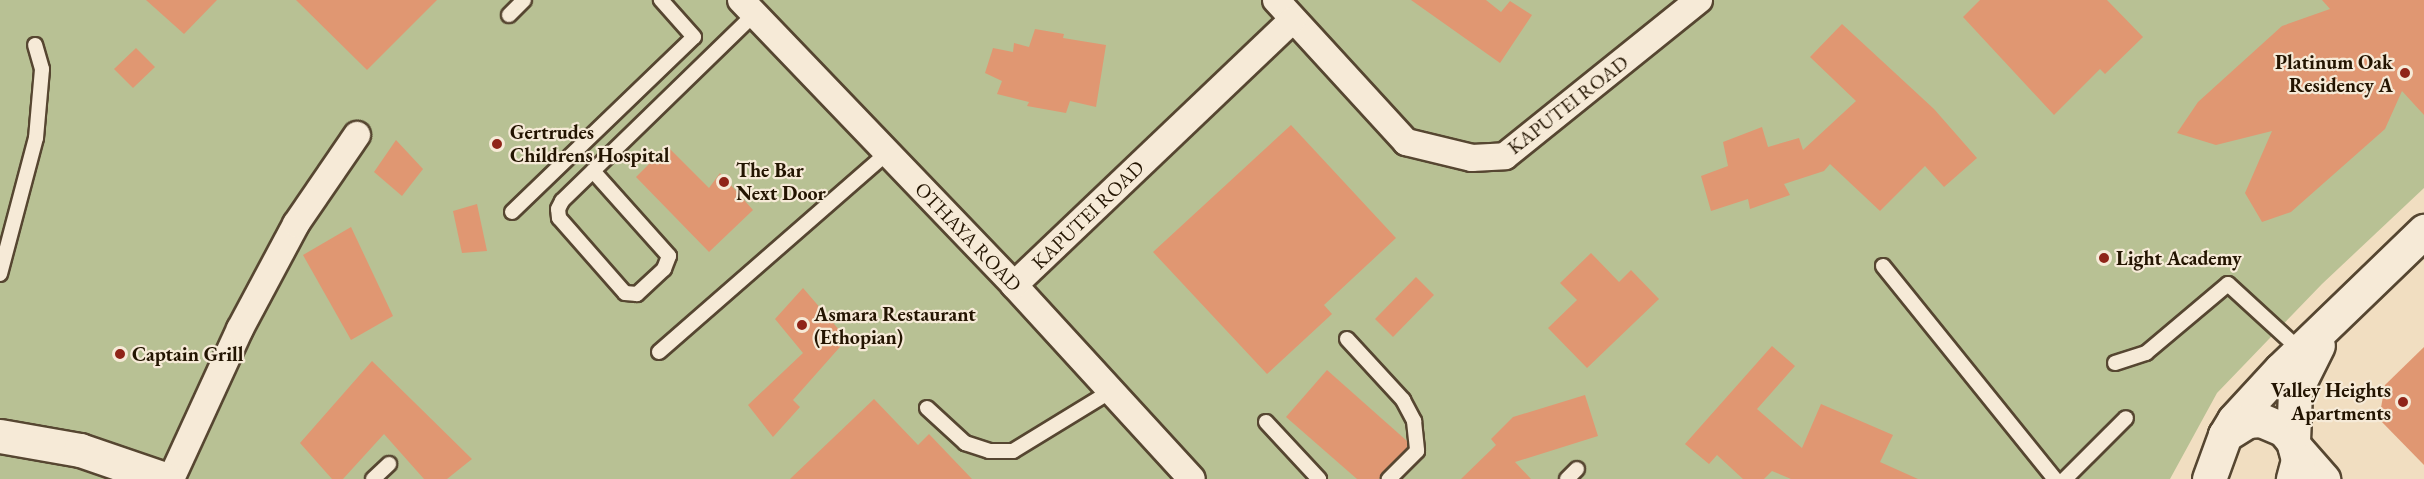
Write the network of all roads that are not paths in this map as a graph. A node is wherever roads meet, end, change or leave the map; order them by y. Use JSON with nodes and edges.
{"nodes":[{"id":1,"x":524,"y":0,"type":"edge"},
{"id":2,"x":661,"y":0,"type":"edge"},
{"id":3,"x":1276,"y":0,"type":"edge"},
{"id":4,"x":1700,"y":0,"type":"edge"},
{"id":5,"x":747,"y":7,"type":"edge"},
{"id":6,"x":509,"y":15,"type":"dead end"},
{"id":7,"x":1292,"y":20,"type":"junction"},
{"id":8,"x":35,"y":45,"type":"dead end"},
{"id":9,"x":357,"y":135,"type":"dead end"},
{"id":10,"x":887,"y":153,"type":"junction"},
{"id":11,"x":593,"y":171,"type":"junction"},
{"id":12,"x":512,"y":212,"type":"dead end"},
{"id":13,"x":2422,"y":237,"type":"edge"},
{"id":14,"x":1883,"y":266,"type":"dead end"},
{"id":15,"x":0,"y":274,"type":"edge"},
{"id":16,"x":1014,"y":285,"type":"junction"},
{"id":17,"x":2349,"y":306,"type":"junction"},
{"id":18,"x":1347,"y":339,"type":"dead end"},
{"id":19,"x":2301,"y":351,"type":"junction"},
{"id":20,"x":659,"y":352,"type":"dead end"},
{"id":21,"x":2115,"y":363,"type":"dead end"},
{"id":22,"x":1111,"y":391,"type":"junction"},
{"id":23,"x":927,"y":408,"type":"dead end"},
{"id":24,"x":2126,"y":418,"type":"dead end"},
{"id":25,"x":1266,"y":422,"type":"dead end"},
{"id":26,"x":0,"y":436,"type":"edge"},
{"id":27,"x":2294,"y":456,"type":"edge"},
{"id":28,"x":2218,"y":463,"type":"edge"},
{"id":29,"x":389,"y":464,"type":"dead end"},
{"id":30,"x":1188,"y":478,"type":"edge"},
{"id":31,"x":164,"y":479,"type":"edge"},
{"id":32,"x":171,"y":479,"type":"edge"},
{"id":33,"x":373,"y":479,"type":"edge"},
{"id":34,"x":1319,"y":479,"type":"edge"},
{"id":35,"x":1389,"y":479,"type":"edge"},
{"id":36,"x":2055,"y":479,"type":"edge"},
{"id":37,"x":2065,"y":479,"type":"edge"},
{"id":38,"x":2323,"y":479,"type":"edge"}],
"edges":[{"from":1,"to":6,"type":"lane"},
{"from":2,"to":12,"type":"lane"},
{"from":3,"to":7,"type":"street","name":"KAPUTEI ROAD"},
{"from":4,"to":7,"type":"street","name":"KAPUTEI ROAD"},
{"from":5,"to":10,"type":"street","name":"OTHAYA ROAD"},
{"from":5,"to":11,"type":"lane"},
{"from":7,"to":16,"type":"street","name":"KAPUTEI ROAD"},
{"from":8,"to":15,"type":"lane"},
{"from":9,"to":32,"type":"street"},
{"from":10,"to":16,"type":"street","name":"OTHAYA ROAD"},
{"from":10,"to":20,"type":"lane"},
{"from":11,"to":11,"type":"lane"},
{"from":13,"to":17,"type":"main road"},
{"from":14,"to":36,"type":"lane"},
{"from":16,"to":22,"type":"street","name":"OTHAYA ROAD"},
{"from":17,"to":19,"type":"main road"},
{"from":17,"to":27,"type":"main road"},
{"from":18,"to":35,"type":"lane"},
{"from":19,"to":21,"type":"lane"},
{"from":19,"to":28,"type":"main road"},
{"from":22,"to":23,"type":"lane"},
{"from":22,"to":30,"type":"street","name":"OTHAYA ROAD"},
{"from":24,"to":37,"type":"lane"},
{"from":25,"to":34,"type":"lane"},
{"from":26,"to":31,"type":"main road"},
{"from":27,"to":28,"type":"main road"},
{"from":27,"to":38,"type":"main road"},
{"from":29,"to":33,"type":"lane"}]}
